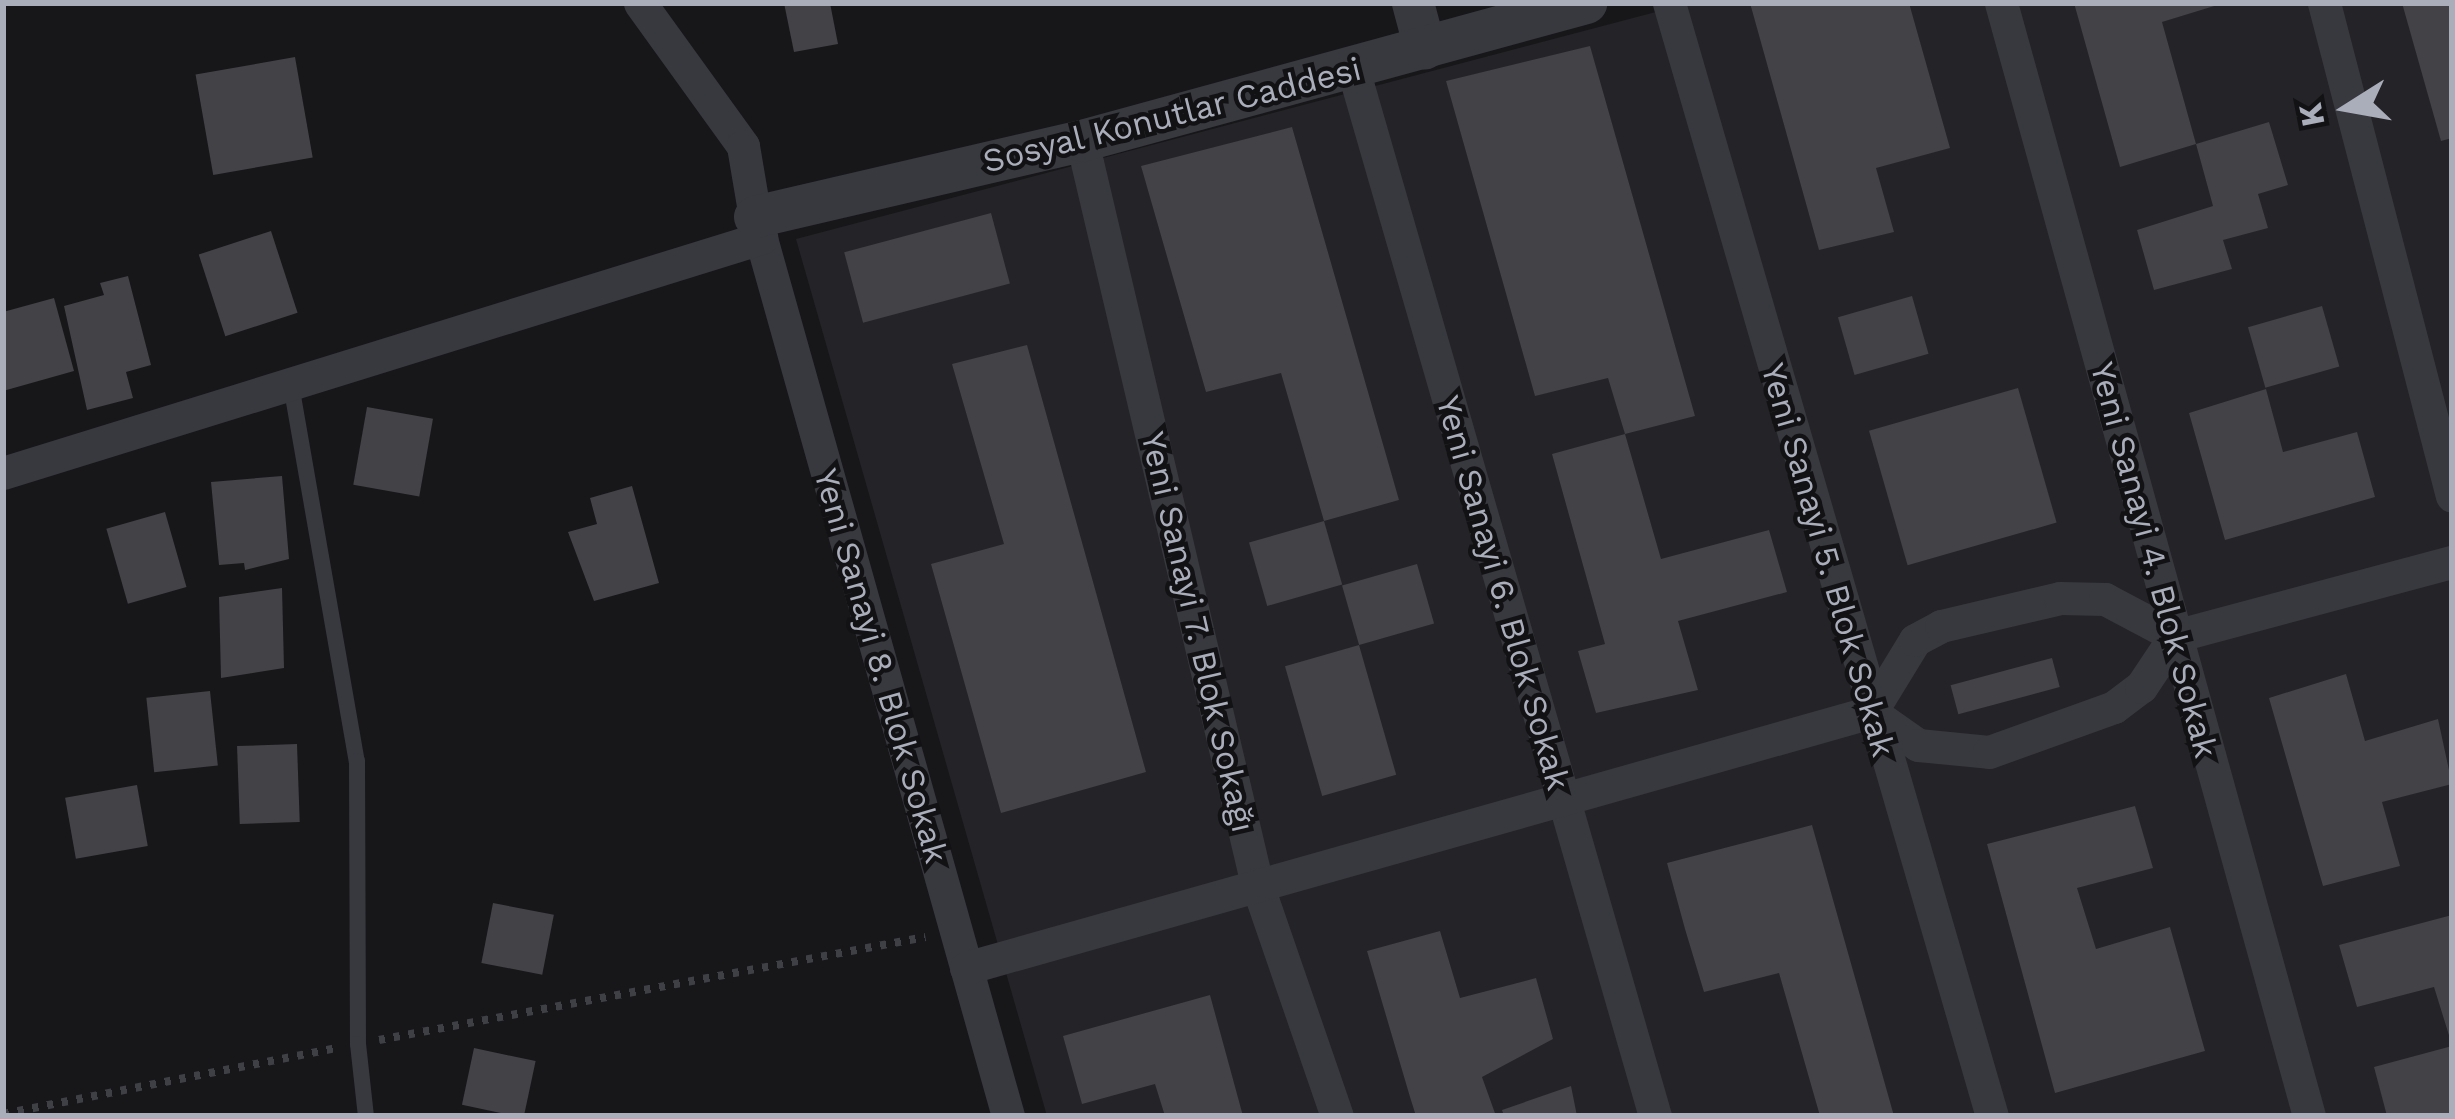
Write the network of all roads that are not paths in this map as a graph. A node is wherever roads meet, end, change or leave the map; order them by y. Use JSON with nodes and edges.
{"nodes":[{"id":1,"x":640,"y":3,"type":"edge"},
{"id":2,"x":1413,"y":3,"type":"edge"},
{"id":3,"x":1586,"y":3,"type":"edge"},
{"id":4,"x":1669,"y":3,"type":"edge"},
{"id":5,"x":2001,"y":3,"type":"edge"},
{"id":6,"x":2324,"y":3,"type":"edge"},
{"id":7,"x":1425,"y":48,"type":"junction"},
{"id":8,"x":1353,"y":69,"type":"junction"},
{"id":9,"x":1082,"y":141,"type":"junction"},
{"id":10,"x":758,"y":228,"type":"junction"},
{"id":11,"x":290,"y":379,"type":"junction"},
{"id":12,"x":3,"y":473,"type":"edge"},
{"id":13,"x":2452,"y":496,"type":"edge"},
{"id":14,"x":2452,"y":562,"type":"edge"},
{"id":15,"x":2175,"y":636,"type":"junction"},
{"id":16,"x":1871,"y":712,"type":"junction"},
{"id":17,"x":1562,"y":801,"type":"junction"},
{"id":18,"x":1257,"y":884,"type":"junction"},
{"id":19,"x":966,"y":968,"type":"junction"},
{"id":20,"x":366,"y":1116,"type":"edge"},
{"id":21,"x":1008,"y":1116,"type":"edge"},
{"id":22,"x":1337,"y":1116,"type":"edge"},
{"id":23,"x":1655,"y":1116,"type":"edge"},
{"id":24,"x":1992,"y":1116,"type":"edge"},
{"id":25,"x":2309,"y":1116,"type":"edge"}],
"edges":[{"from":1,"to":10,"type":"street","name":"Yeni Sanayi 8. Blok Sokak"},
{"from":2,"to":7,"type":"street"},
{"from":3,"to":7,"type":"street","name":"Sosyal Konutlar Caddesi"},
{"from":4,"to":16,"type":"street","name":"Yeni Sanayi 5. Blok Sokak"},
{"from":5,"to":15,"type":"street","name":"Yeni Sanayi 4. Blok Sokak"},
{"from":6,"to":13,"type":"street"},
{"from":7,"to":8,"type":"street","name":"Sosyal Konutlar Caddesi"},
{"from":8,"to":9,"type":"street","name":"Sosyal Konutlar Caddesi"},
{"from":8,"to":17,"type":"street","name":"Yeni Sanayi 6. Blok Sokak"},
{"from":9,"to":10,"type":"street","name":"Sosyal Konutlar Caddesi"},
{"from":9,"to":18,"type":"street","name":"Yeni Sanayi 7. Blok Sokağı"},
{"from":10,"to":11,"type":"street"},
{"from":10,"to":19,"type":"street","name":"Yeni Sanayi 8. Blok Sokak"},
{"from":11,"to":12,"type":"street"},
{"from":11,"to":20,"type":"lane"},
{"from":14,"to":15,"type":"street"},
{"from":15,"to":16,"type":"street"},
{"from":15,"to":16,"type":"street"},
{"from":15,"to":25,"type":"street","name":"Yeni Sanayi 4. Blok Sokak"},
{"from":16,"to":17,"type":"street"},
{"from":16,"to":24,"type":"street","name":"Yeni Sanayi 5. Blok Sokak"},
{"from":17,"to":18,"type":"street"},
{"from":17,"to":23,"type":"street","name":"Yeni Sanayi 6. Blok Sokak"},
{"from":18,"to":19,"type":"street"},
{"from":18,"to":22,"type":"street","name":"Yeni Sanayi 7. Blok Sokağı"},
{"from":19,"to":21,"type":"street","name":"Yeni Sanayi 8. Blok Sokak"}]}
